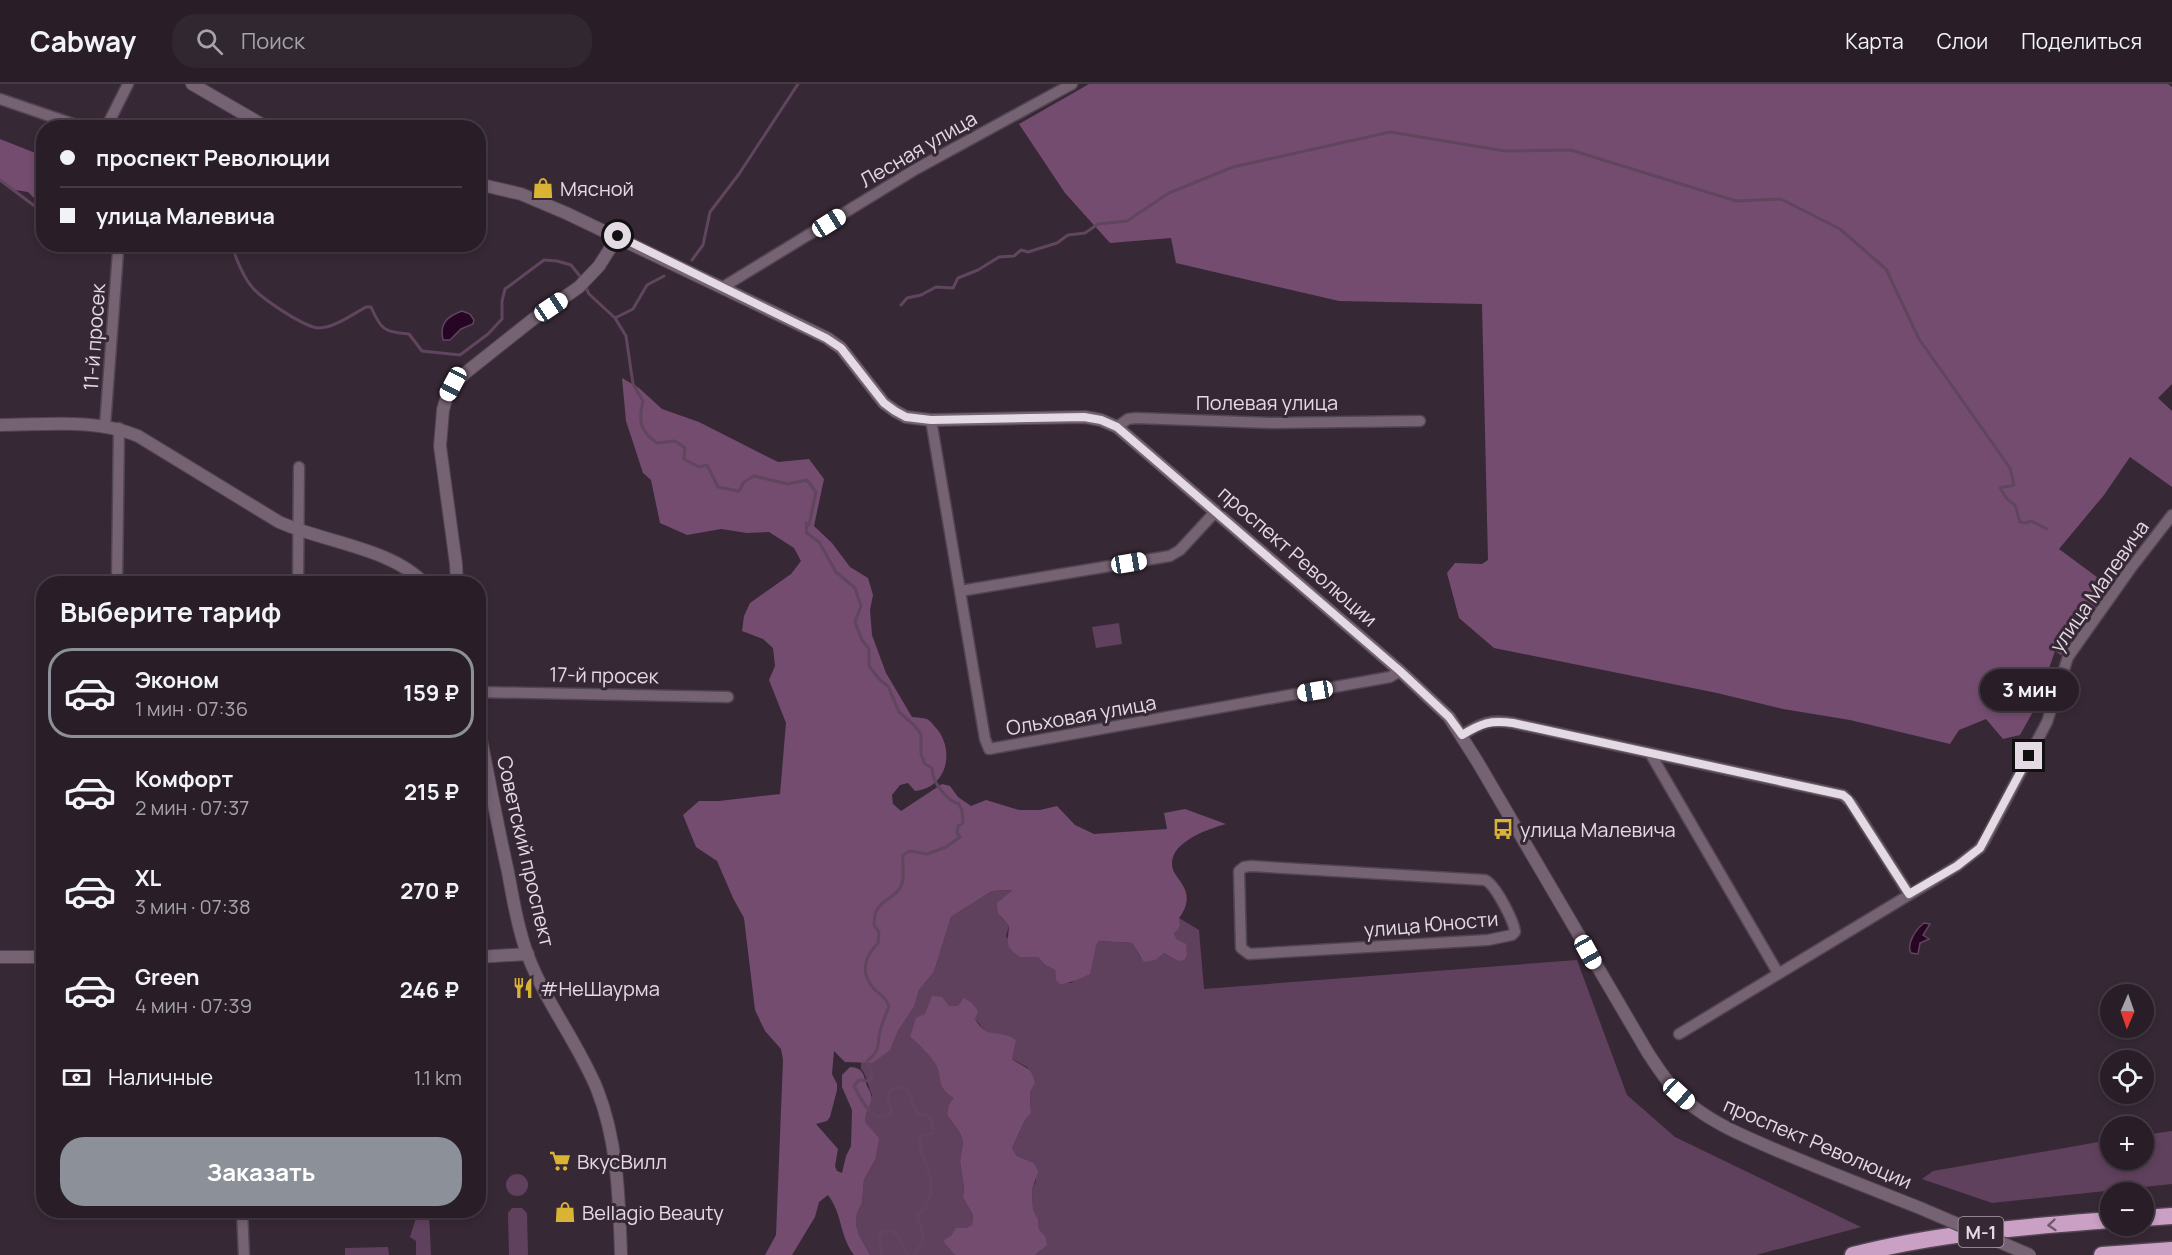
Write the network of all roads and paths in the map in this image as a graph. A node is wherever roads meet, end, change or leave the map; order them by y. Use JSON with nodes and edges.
{"nodes":[{"id":1,"x":128,"y":84,"type":"edge"},
{"id":2,"x":192,"y":84,"type":"edge"},
{"id":3,"x":1072,"y":84,"type":"edge"},
{"id":4,"x":0,"y":99,"type":"edge"},
{"id":5,"x":62,"y":120,"type":"edge"},
{"id":6,"x":110,"y":120,"type":"edge"},
{"id":7,"x":253,"y":120,"type":"edge"},
{"id":8,"x":486,"y":186,"type":"edge"},
{"id":9,"x":618,"y":236,"type":"junction"},
{"id":10,"x":118,"y":252,"type":"dead end"},
{"id":11,"x":723,"y":287,"type":"junction"},
{"id":12,"x":931,"y":420,"type":"junction"},
{"id":13,"x":1420,"y":421,"type":"dead end"},
{"id":14,"x":0,"y":425,"type":"edge"},
{"id":15,"x":105,"y":426,"type":"junction"},
{"id":16,"x":1117,"y":427,"type":"junction"},
{"id":17,"x":119,"y":428,"type":"junction"},
{"id":18,"x":298,"y":467,"type":"dead end"},
{"id":19,"x":1216,"y":511,"type":"junction"},
{"id":20,"x":2172,"y":515,"type":"edge"},
{"id":21,"x":298,"y":530,"type":"junction"},
{"id":22,"x":117,"y":576,"type":"edge"},
{"id":23,"x":298,"y":576,"type":"edge"},
{"id":24,"x":416,"y":576,"type":"edge"},
{"id":25,"x":457,"y":576,"type":"edge"},
{"id":26,"x":960,"y":591,"type":"junction"},
{"id":27,"x":1400,"y":671,"type":"junction"},
{"id":28,"x":486,"y":692,"type":"edge"},
{"id":29,"x":728,"y":697,"type":"dead end"},
{"id":30,"x":1462,"y":735,"type":"junction"},
{"id":31,"x":1650,"y":753,"type":"junction"},
{"id":32,"x":486,"y":764,"type":"edge"},
{"id":33,"x":1298,"y":870,"type":"joint"},
{"id":34,"x":1909,"y":894,"type":"junction"},
{"id":35,"x":528,"y":954,"type":"junction"},
{"id":36,"x":0,"y":957,"type":"edge"},
{"id":37,"x":36,"y":957,"type":"edge"},
{"id":38,"x":486,"y":957,"type":"edge"},
{"id":39,"x":1779,"y":973,"type":"junction"},
{"id":40,"x":1679,"y":1034,"type":"dead end"},
{"id":41,"x":2172,"y":1216,"type":"edge"},
{"id":42,"x":2154,"y":1217,"type":"edge"},
{"id":43,"x":242,"y":1218,"type":"edge"},
{"id":44,"x":2100,"y":1221,"type":"edge"},
{"id":45,"x":2172,"y":1250,"type":"edge"},
{"id":46,"x":244,"y":1255,"type":"edge"},
{"id":47,"x":621,"y":1255,"type":"edge"},
{"id":48,"x":1853,"y":1255,"type":"edge"},
{"id":49,"x":2030,"y":1255,"type":"edge"},
{"id":50,"x":2102,"y":1255,"type":"edge"}],
"edges":[{"from":1,"to":6,"type":"street"},
{"from":2,"to":7,"type":"street"},
{"from":3,"to":11,"type":"street","name":"Лесная улица"},
{"from":4,"to":5,"type":"street"},
{"from":8,"to":9,"type":"street","name":"проспект Революции"},
{"from":9,"to":11,"type":"street","name":"проспект Революции"},
{"from":9,"to":25,"type":"street"},
{"from":10,"to":15,"type":"street","name":"11-й просек"},
{"from":11,"to":12,"type":"street","name":"проспект Революции"},
{"from":12,"to":16,"type":"street","name":"проспект Революции"},
{"from":12,"to":26,"type":"street","name":"Ольховая улица"},
{"from":13,"to":16,"type":"street","name":"Полевая улица"},
{"from":14,"to":15,"type":"street"},
{"from":15,"to":17,"type":"street"},
{"from":16,"to":19,"type":"street","name":"проспект Революции"},
{"from":17,"to":21,"type":"street"},
{"from":17,"to":22,"type":"street"},
{"from":18,"to":21,"type":"street"},
{"from":19,"to":26,"type":"street"},
{"from":19,"to":27,"type":"street","name":"проспект Революции"},
{"from":20,"to":34,"type":"street","name":"улица Малевича"},
{"from":21,"to":23,"type":"street"},
{"from":21,"to":24,"type":"street"},
{"from":26,"to":27,"type":"street","name":"Ольховая улица"},
{"from":27,"to":30,"type":"street","name":"проспект Революции"},
{"from":28,"to":29,"type":"street","name":"17-й просек"},
{"from":30,"to":31,"type":"street"},
{"from":30,"to":49,"type":"street","name":"проспект Революции","bridge":true},
{"from":31,"to":34,"type":"street"},
{"from":31,"to":39,"type":"street"},
{"from":32,"to":35,"type":"street","name":"Советский проспект"},
{"from":33,"to":33,"type":"street","name":"улица Юности"},
{"from":34,"to":39,"type":"street","name":"улица Малевича"},
{"from":35,"to":38,"type":"street"},
{"from":35,"to":47,"type":"street","name":"Советский проспект"},
{"from":36,"to":37,"type":"street"},
{"from":39,"to":40,"type":"street","name":"улица Малевича"},
{"from":41,"to":42,"type":"highway"},
{"from":43,"to":46,"type":"street"},
{"from":44,"to":48,"type":"highway","number":"М-1","one_way":true},
{"from":45,"to":50,"type":"highway"}]}
